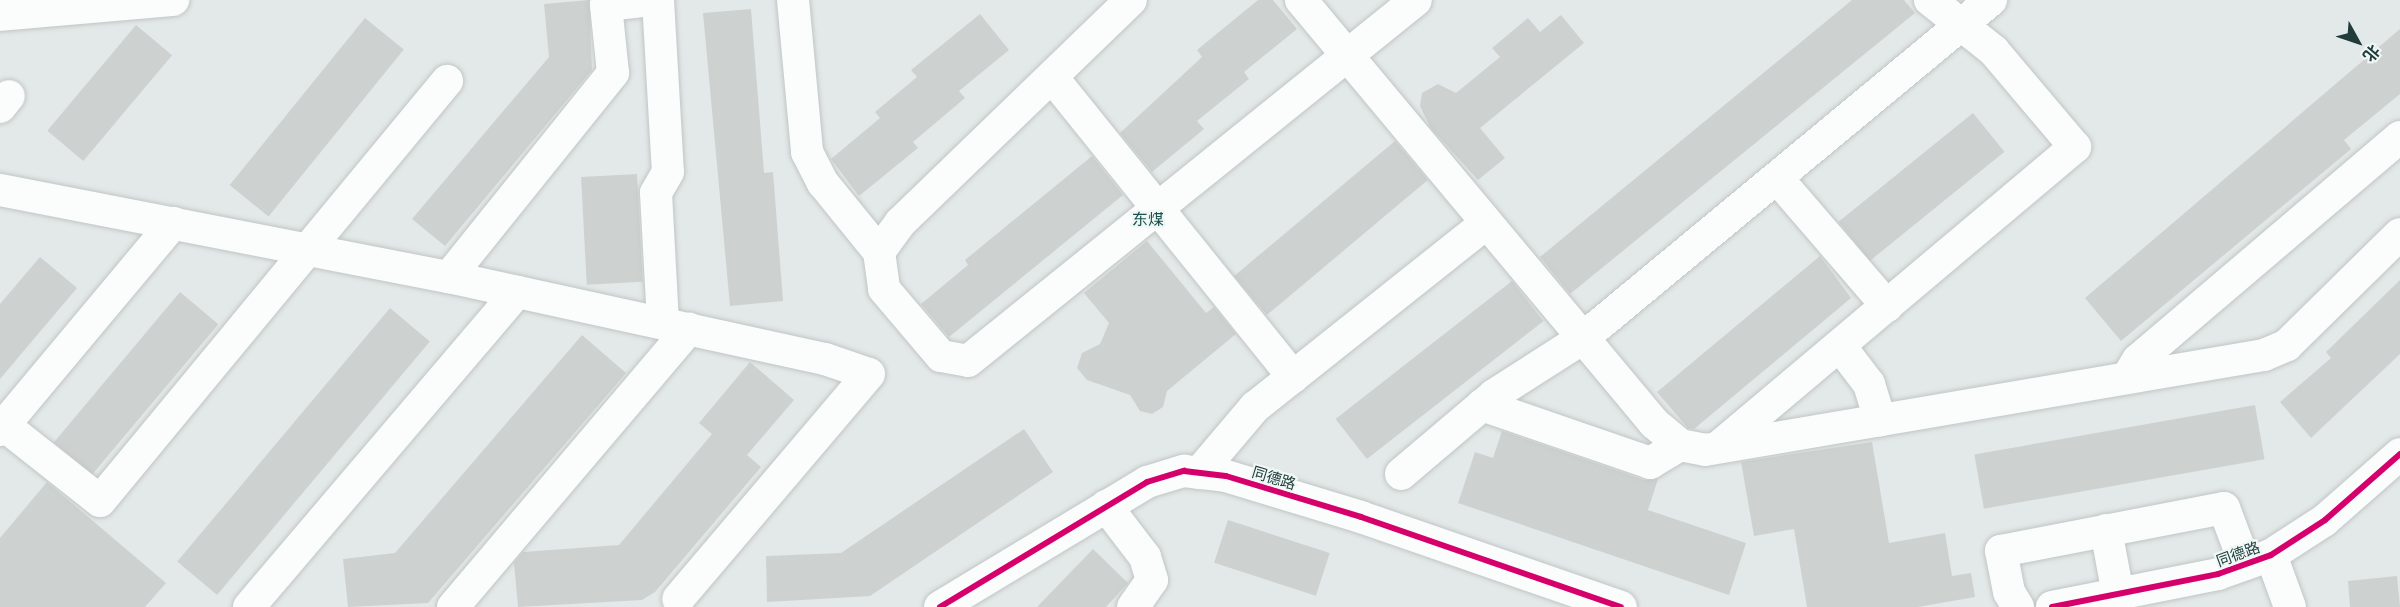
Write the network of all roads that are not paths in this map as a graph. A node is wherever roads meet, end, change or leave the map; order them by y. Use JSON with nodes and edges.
{"nodes":[{"id":1,"x":173,"y":0,"type":"edge"},
{"id":2,"x":652,"y":0,"type":"edge"},
{"id":3,"x":658,"y":0,"type":"edge"},
{"id":4,"x":793,"y":0,"type":"edge"},
{"id":5,"x":1131,"y":0,"type":"edge"},
{"id":6,"x":1301,"y":0,"type":"edge"},
{"id":7,"x":1416,"y":0,"type":"edge"},
{"id":8,"x":1930,"y":0,"type":"edge"},
{"id":9,"x":1991,"y":0,"type":"edge"},
{"id":10,"x":0,"y":15,"type":"edge"},
{"id":11,"x":1963,"y":23,"type":"junction"},
{"id":12,"x":1348,"y":57,"type":"junction"},
{"id":13,"x":1052,"y":76,"type":"junction"},
{"id":14,"x":447,"y":81,"type":"dead end"},
{"id":15,"x":2400,"y":137,"type":"edge"},
{"id":16,"x":1777,"y":178,"type":"junction"},
{"id":17,"x":4,"y":196,"type":"edge"},
{"id":18,"x":1158,"y":211,"type":"junction"},
{"id":19,"x":173,"y":223,"type":"junction"},
{"id":20,"x":1486,"y":223,"type":"junction"},
{"id":21,"x":2400,"y":234,"type":"edge"},
{"id":22,"x":307,"y":249,"type":"junction"},
{"id":23,"x":879,"y":252,"type":"junction"},
{"id":24,"x":449,"y":277,"type":"junction"},
{"id":25,"x":517,"y":292,"type":"junction"},
{"id":26,"x":1887,"y":306,"type":"junction"},
{"id":27,"x":676,"y":326,"type":"junction"},
{"id":28,"x":1583,"y":338,"type":"junction"},
{"id":29,"x":1840,"y":346,"type":"junction"},
{"id":30,"x":1293,"y":377,"type":"junction"},
{"id":31,"x":2127,"y":378,"type":"junction"},
{"id":32,"x":1482,"y":405,"type":"junction"},
{"id":33,"x":1880,"y":420,"type":"junction"},
{"id":34,"x":2,"y":426,"type":"edge"},
{"id":35,"x":1680,"y":444,"type":"junction"},
{"id":36,"x":1719,"y":447,"type":"junction"},
{"id":37,"x":2400,"y":454,"type":"edge"},
{"id":38,"x":1199,"y":472,"type":"junction"},
{"id":39,"x":1401,"y":474,"type":"dead end"},
{"id":40,"x":1106,"y":506,"type":"junction"},
{"id":41,"x":2106,"y":530,"type":"junction"},
{"id":42,"x":2258,"y":560,"type":"junction"},
{"id":43,"x":2118,"y":594,"type":"junction"},
{"id":44,"x":678,"y":599,"type":"dead end"},
{"id":45,"x":949,"y":605,"type":"edge"},
{"id":46,"x":1607,"y":605,"type":"edge"},
{"id":47,"x":249,"y":607,"type":"edge"},
{"id":48,"x":453,"y":607,"type":"edge"},
{"id":49,"x":1133,"y":607,"type":"edge"},
{"id":50,"x":2018,"y":607,"type":"edge"},
{"id":51,"x":2052,"y":607,"type":"edge"},
{"id":52,"x":2290,"y":607,"type":"edge"}],
"edges":[{"from":1,"to":10,"type":"street"},
{"from":2,"to":24,"type":"street"},
{"from":3,"to":27,"type":"street"},
{"from":4,"to":23,"type":"street"},
{"from":5,"to":13,"type":"street"},
{"from":6,"to":12,"type":"street"},
{"from":7,"to":12,"type":"street"},
{"from":8,"to":11,"type":"street"},
{"from":9,"to":11,"type":"street"},
{"from":11,"to":16,"type":"street"},
{"from":11,"to":26,"type":"street"},
{"from":12,"to":18,"type":"street"},
{"from":12,"to":20,"type":"street"},
{"from":13,"to":18,"type":"street"},
{"from":13,"to":23,"type":"street"},
{"from":14,"to":22,"type":"street"},
{"from":15,"to":31,"type":"street"},
{"from":16,"to":26,"type":"street"},
{"from":16,"to":28,"type":"street"},
{"from":17,"to":19,"type":"street"},
{"from":18,"to":23,"type":"street"},
{"from":18,"to":30,"type":"street"},
{"from":19,"to":22,"type":"street"},
{"from":19,"to":34,"type":"street"},
{"from":20,"to":28,"type":"street"},
{"from":20,"to":30,"type":"street"},
{"from":21,"to":31,"type":"street"},
{"from":22,"to":24,"type":"street"},
{"from":22,"to":34,"type":"street"},
{"from":24,"to":25,"type":"street"},
{"from":25,"to":27,"type":"street"},
{"from":25,"to":47,"type":"street"},
{"from":26,"to":29,"type":"street"},
{"from":27,"to":44,"type":"street"},
{"from":27,"to":48,"type":"street"},
{"from":28,"to":32,"type":"street"},
{"from":28,"to":35,"type":"street"},
{"from":29,"to":33,"type":"street"},
{"from":29,"to":36,"type":"street"},
{"from":30,"to":38,"type":"street"},
{"from":31,"to":33,"type":"street"},
{"from":32,"to":35,"type":"street"},
{"from":32,"to":39,"type":"street"},
{"from":33,"to":36,"type":"street"},
{"from":35,"to":36,"type":"street"},
{"from":37,"to":42,"type":"street","name":"同德路"},
{"from":38,"to":40,"type":"street","name":"同德路"},
{"from":38,"to":46,"type":"street","name":"同德路"},
{"from":40,"to":45,"type":"street","name":"同德路"},
{"from":40,"to":49,"type":"street"},
{"from":41,"to":42,"type":"street"},
{"from":41,"to":43,"type":"street"},
{"from":41,"to":50,"type":"street"},
{"from":42,"to":43,"type":"street","name":"同德路"},
{"from":42,"to":52,"type":"street"},
{"from":43,"to":51,"type":"street","name":"同德路"}]}
